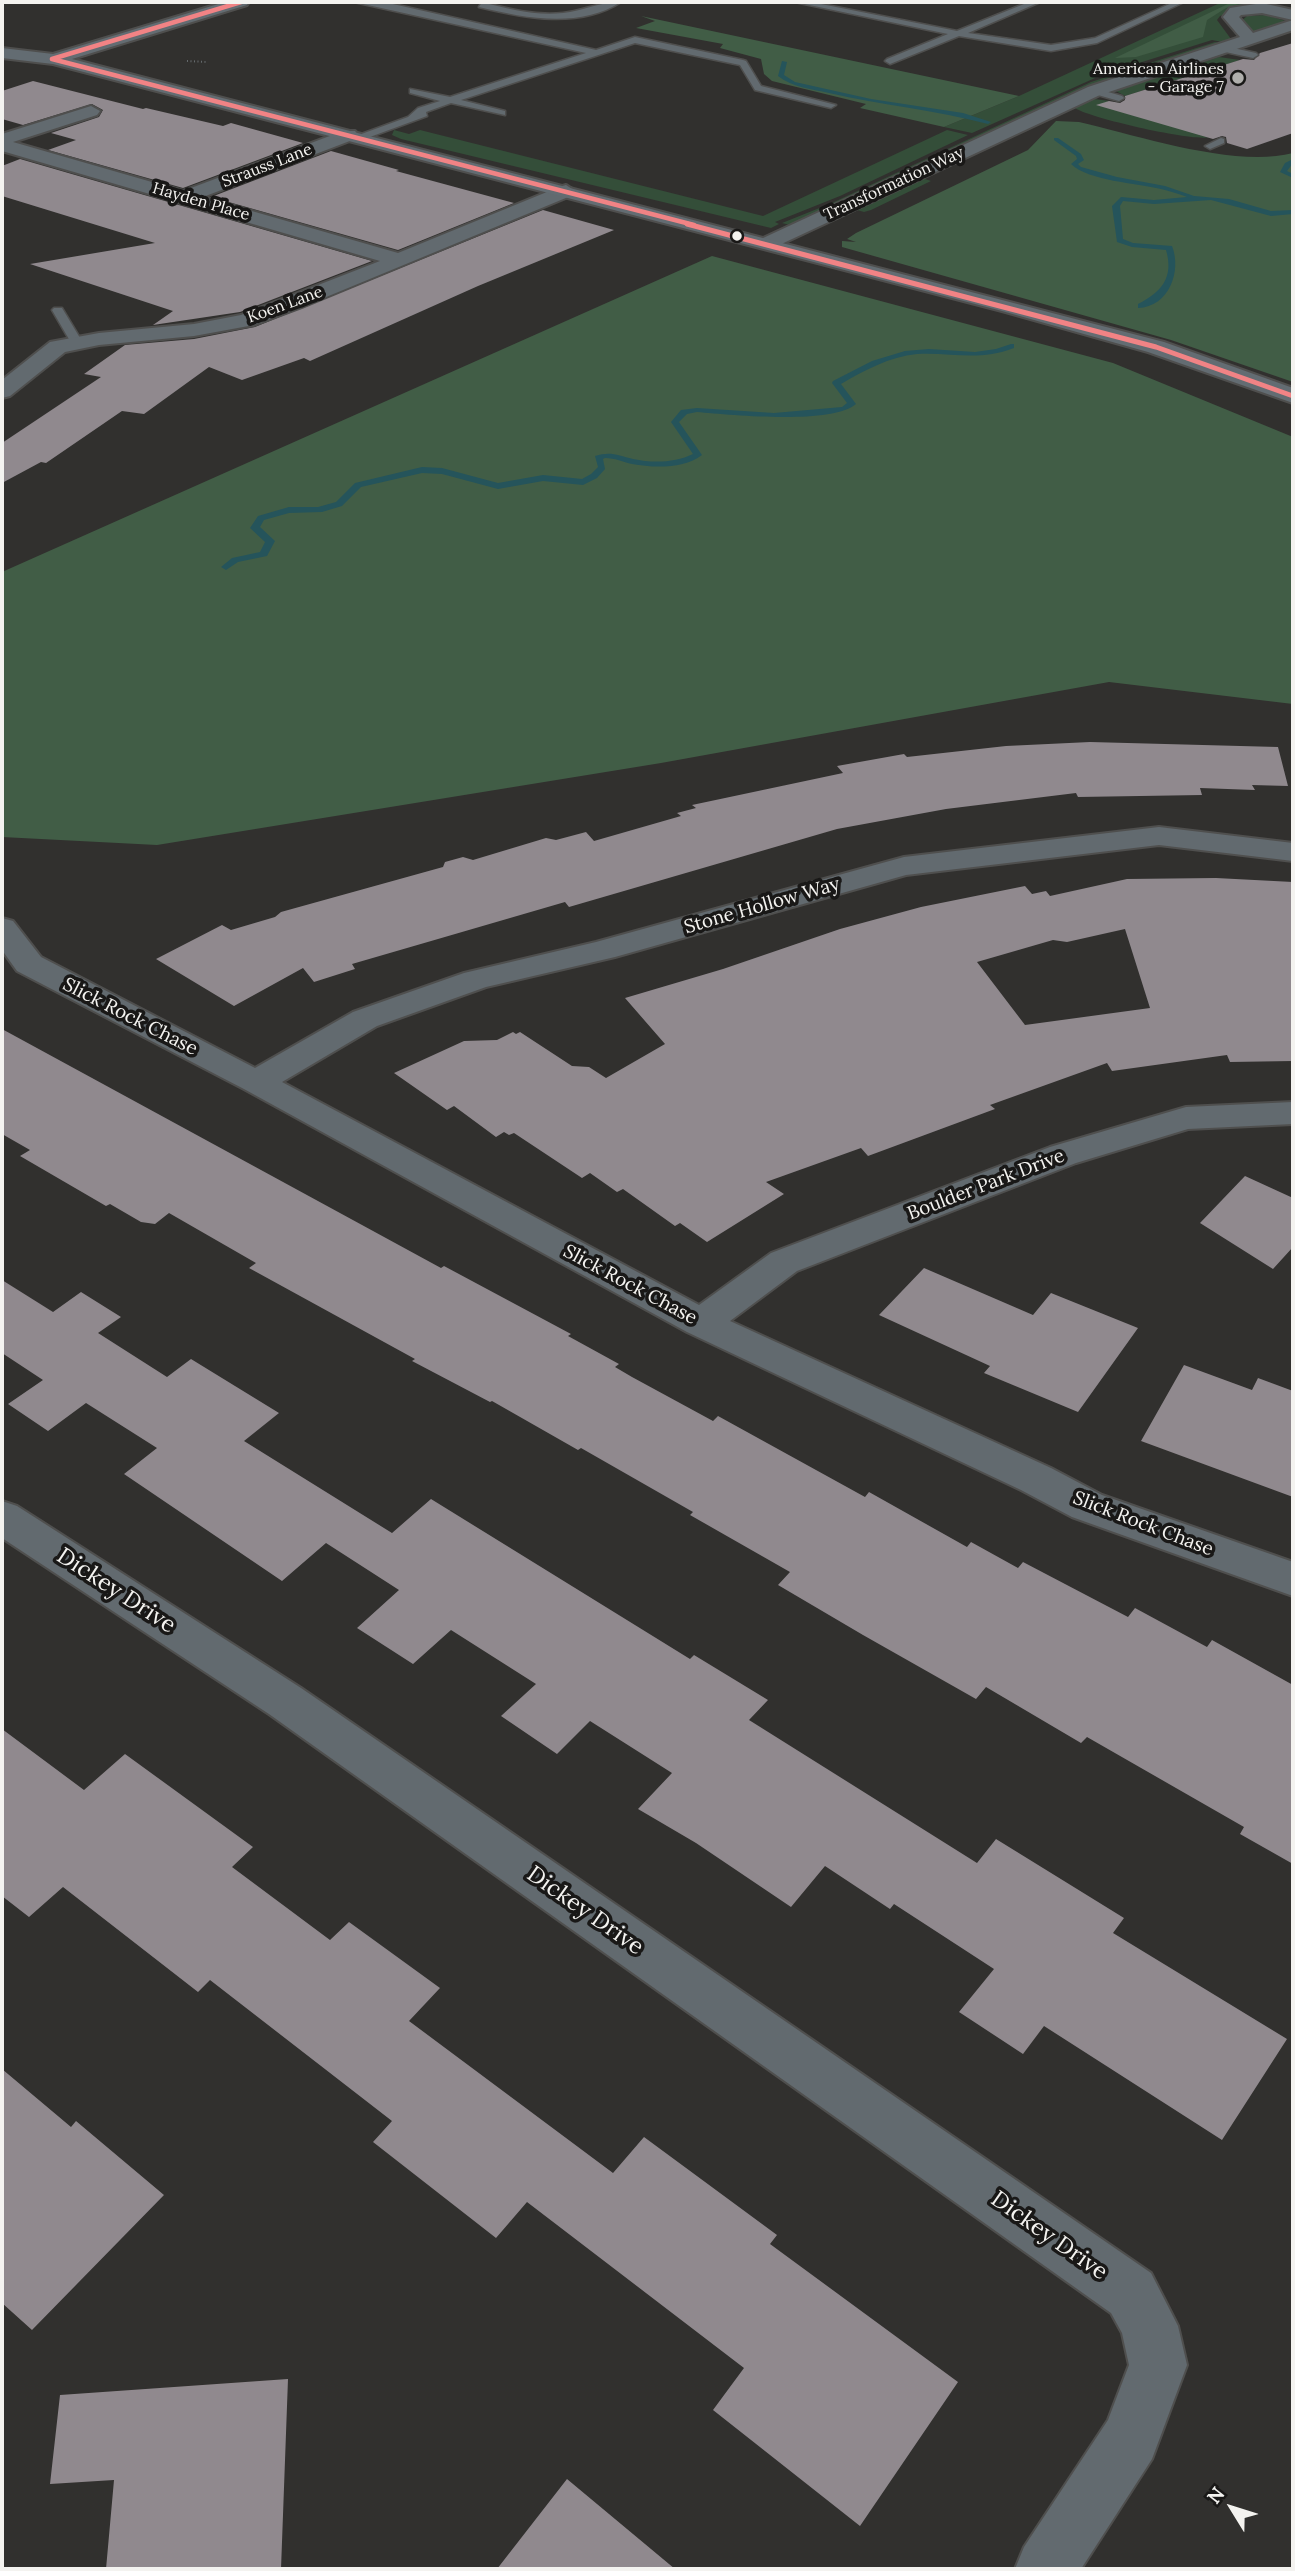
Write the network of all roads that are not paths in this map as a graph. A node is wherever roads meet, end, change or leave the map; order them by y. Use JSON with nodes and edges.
{"nodes":[{"id":1,"x":241,"y":2,"type":"edge"},
{"id":2,"x":358,"y":2,"type":"edge"},
{"id":3,"x":617,"y":2,"type":"edge"},
{"id":4,"x":799,"y":2,"type":"edge"},
{"id":5,"x":1036,"y":2,"type":"edge"},
{"id":6,"x":1180,"y":2,"type":"edge"},
{"id":7,"x":380,"y":3,"type":"edge"},
{"id":8,"x":482,"y":5,"type":"dead end"},
{"id":9,"x":1293,"y":15,"type":"edge"},
{"id":10,"x":1293,"y":25,"type":"edge"},
{"id":11,"x":957,"y":34,"type":"junction"},
{"id":12,"x":2,"y":40,"type":"edge"},
{"id":13,"x":1252,"y":48,"type":"junction"},
{"id":14,"x":593,"y":52,"type":"junction"},
{"id":15,"x":2,"y":53,"type":"edge"},
{"id":16,"x":52,"y":59,"type":"junction"},
{"id":17,"x":890,"y":61,"type":"dead end"},
{"id":18,"x":9,"y":72,"type":"dead end"},
{"id":19,"x":1094,"y":90,"type":"junction"},
{"id":20,"x":413,"y":91,"type":"dead end"},
{"id":21,"x":1119,"y":98,"type":"dead end"},
{"id":22,"x":454,"y":101,"type":"junction"},
{"id":23,"x":831,"y":105,"type":"dead end"},
{"id":24,"x":92,"y":111,"type":"dead end"},
{"id":25,"x":502,"y":113,"type":"dead end"},
{"id":26,"x":1020,"y":126,"type":"junction"},
{"id":27,"x":354,"y":136,"type":"junction"},
{"id":28,"x":1221,"y":141,"type":"dead end"},
{"id":29,"x":2,"y":143,"type":"edge"},
{"id":30,"x":1210,"y":146,"type":"dead end"},
{"id":31,"x":566,"y":191,"type":"junction"},
{"id":32,"x":185,"y":197,"type":"junction"},
{"id":33,"x":867,"y":218,"type":"dead end"},
{"id":34,"x":819,"y":241,"type":"dead end"},
{"id":35,"x":768,"y":243,"type":"junction"},
{"id":36,"x":798,"y":251,"type":"junction"},
{"id":37,"x":400,"y":260,"type":"junction"},
{"id":38,"x":58,"y":310,"type":"dead end"},
{"id":39,"x":77,"y":343,"type":"junction"},
{"id":40,"x":2,"y":391,"type":"edge"},
{"id":41,"x":1293,"y":396,"type":"edge"},
{"id":42,"x":1293,"y":852,"type":"edge"},
{"id":43,"x":2,"y":928,"type":"edge"},
{"id":44,"x":256,"y":1082,"type":"junction"},
{"id":45,"x":1293,"y":1113,"type":"edge"},
{"id":46,"x":701,"y":1323,"type":"junction"},
{"id":47,"x":2,"y":1517,"type":"edge"},
{"id":48,"x":1293,"y":1579,"type":"edge"},
{"id":49,"x":1046,"y":2569,"type":"edge"}],
"edges":[{"from":1,"to":16,"type":"street"},
{"from":2,"to":7,"type":"lane"},
{"from":3,"to":8,"type":"lane"},
{"from":4,"to":11,"type":"lane"},
{"from":5,"to":11,"type":"lane"},
{"from":6,"to":11,"type":"lane"},
{"from":7,"to":14,"type":"lane"},
{"from":9,"to":13,"type":"street"},
{"from":10,"to":13,"type":"street","name":"Transformation Way"},
{"from":11,"to":17,"type":"lane"},
{"from":12,"to":16,"type":"street"},
{"from":13,"to":19,"type":"street","name":"Transformation Way"},
{"from":14,"to":22,"type":"lane"},
{"from":14,"to":23,"type":"lane"},
{"from":15,"to":16,"type":"street"},
{"from":16,"to":18,"type":"street"},
{"from":16,"to":27,"type":"street"},
{"from":19,"to":21,"type":"lane"},
{"from":19,"to":26,"type":"street","name":"Transformation Way"},
{"from":20,"to":22,"type":"lane"},
{"from":22,"to":25,"type":"lane"},
{"from":22,"to":27,"type":"lane"},
{"from":24,"to":29,"type":"street"},
{"from":26,"to":33,"type":"street","name":"Transformation Way"},
{"from":26,"to":35,"type":"street","name":"Transformation Way"},
{"from":27,"to":31,"type":"street"},
{"from":27,"to":32,"type":"street","name":"Strauss Lane"},
{"from":28,"to":30,"type":"lane"},
{"from":29,"to":32,"type":"street","name":"Hayden Place"},
{"from":31,"to":35,"type":"street"},
{"from":31,"to":37,"type":"street","name":"Koen Lane"},
{"from":32,"to":37,"type":"street","name":"Hayden Place"},
{"from":34,"to":36,"type":"street","name":"Transformation Way"},
{"from":35,"to":36,"type":"street"},
{"from":36,"to":41,"type":"street"},
{"from":37,"to":39,"type":"street","name":"Koen Lane"},
{"from":38,"to":39,"type":"lane"},
{"from":39,"to":40,"type":"street","name":"Koen Lane"},
{"from":42,"to":44,"type":"street","name":"Stone Hollow Way"},
{"from":43,"to":44,"type":"street","name":"Slick Rock Chase"},
{"from":44,"to":46,"type":"street","name":"Slick Rock Chase"},
{"from":45,"to":46,"type":"street","name":"Boulder Park Drive"},
{"from":46,"to":48,"type":"street","name":"Slick Rock Chase"},
{"from":47,"to":49,"type":"street","name":"Dickey Drive"}]}
